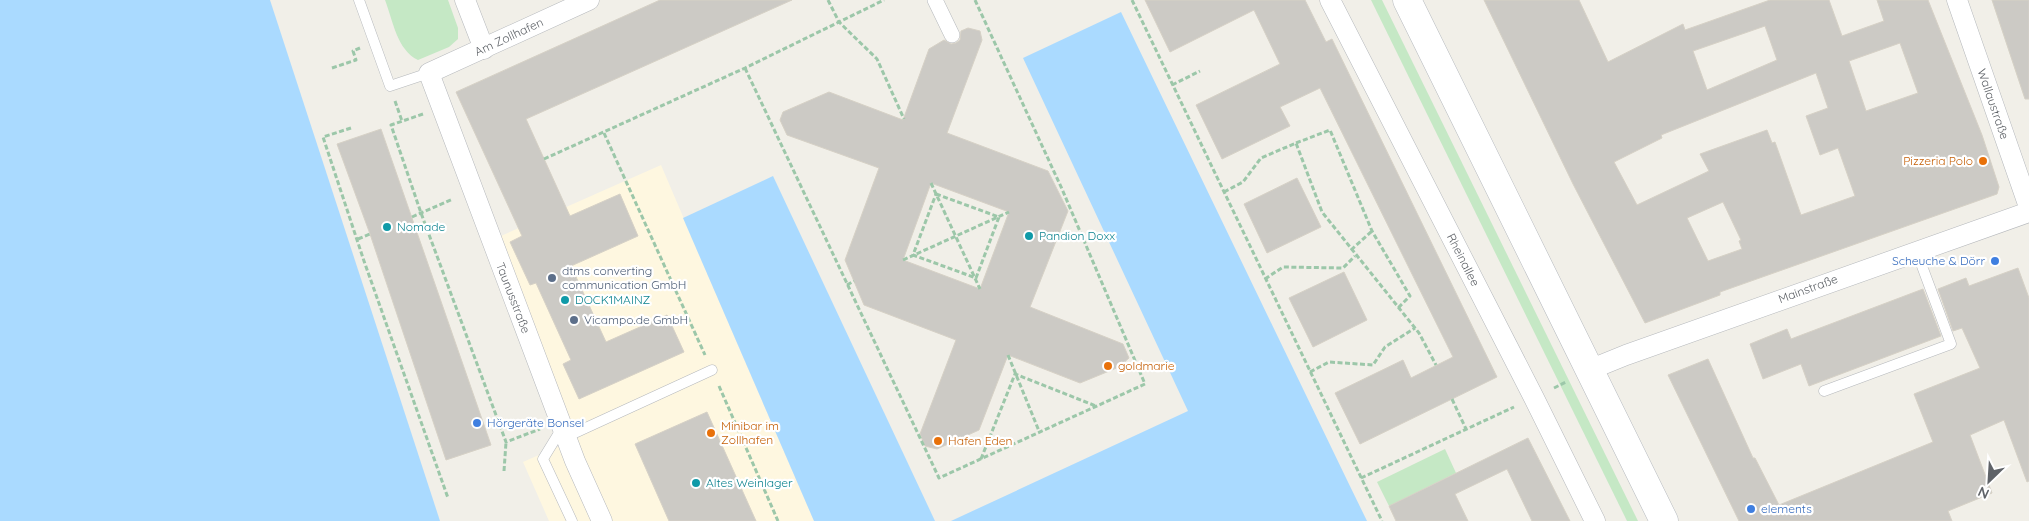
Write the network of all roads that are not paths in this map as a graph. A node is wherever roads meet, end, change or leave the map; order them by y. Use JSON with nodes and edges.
{"nodes":[{"id":1,"x":359,"y":0,"type":"edge"},
{"id":2,"x":465,"y":0,"type":"edge"},
{"id":3,"x":589,"y":0,"type":"edge"},
{"id":4,"x":935,"y":0,"type":"edge"},
{"id":5,"x":1330,"y":0,"type":"edge"},
{"id":6,"x":1407,"y":0,"type":"edge"},
{"id":7,"x":1957,"y":0,"type":"edge"},
{"id":8,"x":952,"y":35,"type":"dead end"},
{"id":9,"x":484,"y":49,"type":"junction"},
{"id":10,"x":429,"y":72,"type":"junction"},
{"id":11,"x":2029,"y":207,"type":"edge"},
{"id":12,"x":2029,"y":212,"type":"edge"},
{"id":13,"x":1916,"y":250,"type":"junction"},
{"id":14,"x":712,"y":370,"type":"road end"},
{"id":15,"x":1589,"y":370,"type":"junction"},
{"id":16,"x":1824,"y":391,"type":"dead end"},
{"id":17,"x":563,"y":428,"type":"junction"},
{"id":18,"x":572,"y":521,"type":"edge"},
{"id":19,"x":602,"y":521,"type":"edge"},
{"id":20,"x":1595,"y":521,"type":"edge"},
{"id":21,"x":1664,"y":521,"type":"edge"}],
"edges":[{"from":1,"to":10,"type":"lane"},
{"from":2,"to":9,"type":"street"},
{"from":3,"to":9,"type":"street","name":"Am Zollhafen"},
{"from":4,"to":8,"type":"street"},
{"from":5,"to":20,"type":"street","name":"Rheinallee"},
{"from":6,"to":15,"type":"main road"},
{"from":7,"to":11,"type":"street","name":"Wallaustraße"},
{"from":9,"to":10,"type":"street","name":"Am Zollhafen"},
{"from":10,"to":17,"type":"street","name":"Taunusstraße"},
{"from":12,"to":13,"type":"street","name":"Mainstraße"},
{"from":13,"to":15,"type":"street","name":"Mainstraße"},
{"from":13,"to":16,"type":"lane"},
{"from":14,"to":17,"type":"lane"},
{"from":15,"to":21,"type":"main road"},
{"from":17,"to":18,"type":"lane"},
{"from":17,"to":19,"type":"street","name":"Taunusstraße"}]}
